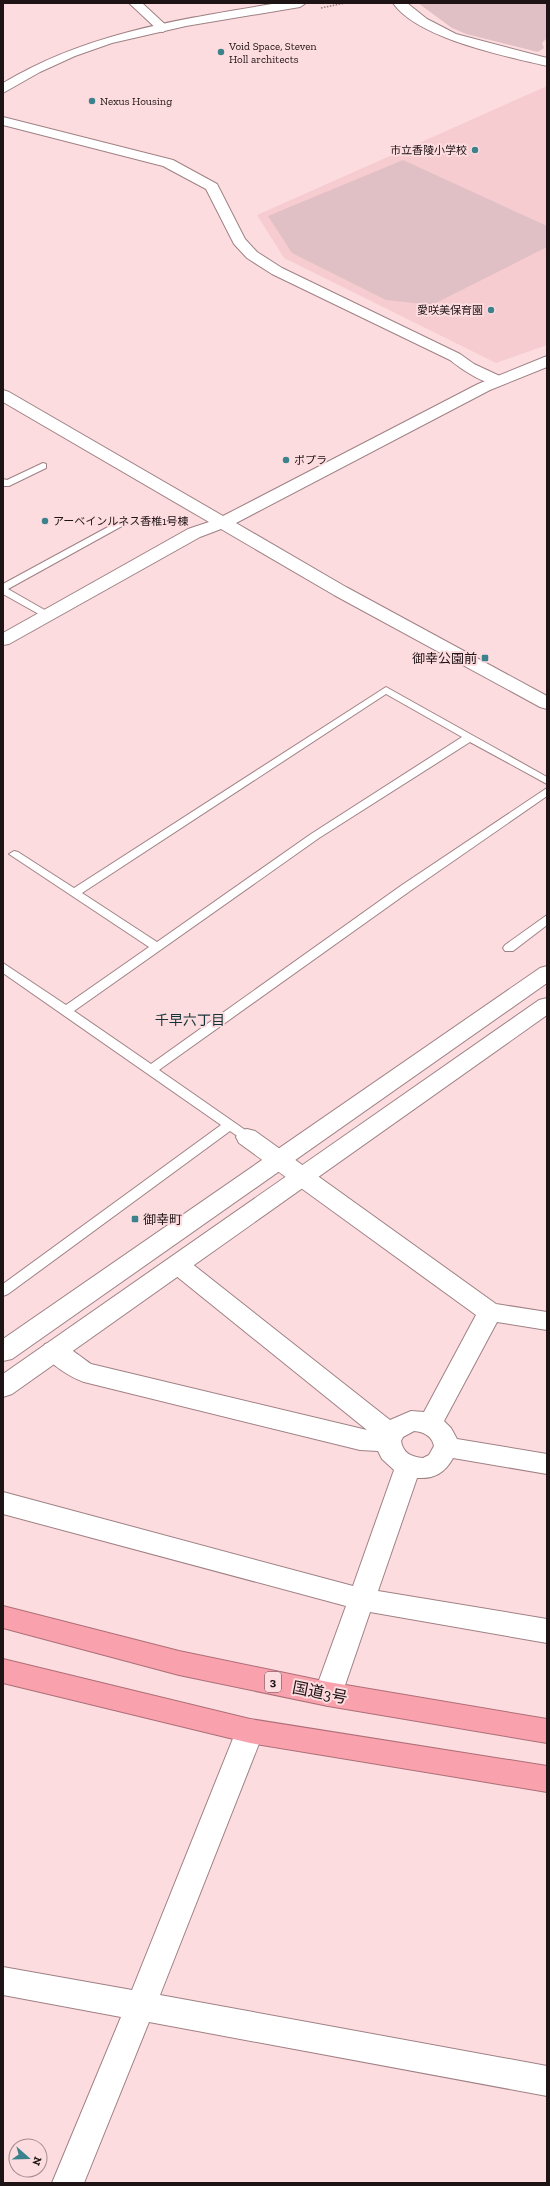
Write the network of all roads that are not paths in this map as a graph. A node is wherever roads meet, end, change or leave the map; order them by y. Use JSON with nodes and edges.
{"nodes":[{"id":1,"x":135,"y":3,"type":"edge"},
{"id":2,"x":300,"y":3,"type":"edge"},
{"id":3,"x":398,"y":3,"type":"edge"},
{"id":4,"x":163,"y":28,"type":"junction"},
{"id":5,"x":547,"y":62,"type":"edge"},
{"id":6,"x":3,"y":89,"type":"edge"},
{"id":7,"x":3,"y":121,"type":"edge"},
{"id":8,"x":547,"y":361,"type":"edge"},
{"id":9,"x":498,"y":381,"type":"junction"},
{"id":10,"x":3,"y":395,"type":"edge"},
{"id":11,"x":43,"y":466,"type":"dead end"},
{"id":12,"x":3,"y":482,"type":"edge"},
{"id":13,"x":225,"y":522,"type":"junction"},
{"id":14,"x":119,"y":524,"type":"dead end"},
{"id":15,"x":3,"y":589,"type":"edge"},
{"id":16,"x":47,"y":615,"type":"junction"},
{"id":17,"x":3,"y":640,"type":"edge"},
{"id":18,"x":547,"y":703,"type":"edge"},
{"id":19,"x":470,"y":737,"type":"junction"},
{"id":20,"x":547,"y":781,"type":"edge"},
{"id":21,"x":547,"y":791,"type":"edge"},
{"id":22,"x":14,"y":854,"type":"dead end"},
{"id":23,"x":75,"y":893,"type":"junction"},
{"id":24,"x":547,"y":919,"type":"edge"},
{"id":25,"x":157,"y":947,"type":"junction"},
{"id":26,"x":508,"y":948,"type":"dead end"},
{"id":27,"x":3,"y":967,"type":"edge"},
{"id":28,"x":547,"y":973,"type":"edge"},
{"id":29,"x":547,"y":1005,"type":"edge"},
{"id":30,"x":66,"y":1011,"type":"junction"},
{"id":31,"x":151,"y":1070,"type":"junction"},
{"id":32,"x":238,"y":1131,"type":"junction"},
{"id":33,"x":280,"y":1161,"type":"junction"},
{"id":34,"x":303,"y":1177,"type":"junction"},
{"id":35,"x":178,"y":1265,"type":"junction"},
{"id":36,"x":3,"y":1291,"type":"edge"},
{"id":37,"x":490,"y":1312,"type":"junction"},
{"id":38,"x":547,"y":1321,"type":"edge"},
{"id":39,"x":54,"y":1351,"type":"junction"},
{"id":40,"x":3,"y":1352,"type":"edge"},
{"id":41,"x":3,"y":1387,"type":"edge"},
{"id":42,"x":430,"y":1424,"type":"junction"},
{"id":43,"x":389,"y":1438,"type":"junction"},
{"id":44,"x":446,"y":1447,"type":"junction"},
{"id":45,"x":547,"y":1464,"type":"edge"},
{"id":46,"x":408,"y":1467,"type":"junction"},
{"id":47,"x":3,"y":1503,"type":"edge"},
{"id":48,"x":360,"y":1599,"type":"junction"},
{"id":49,"x":3,"y":1617,"type":"edge"},
{"id":50,"x":547,"y":1631,"type":"edge"},
{"id":51,"x":3,"y":1671,"type":"edge"},
{"id":52,"x":328,"y":1694,"type":"junction"},
{"id":53,"x":250,"y":1731,"type":"junction"},
{"id":54,"x":547,"y":1731,"type":"edge"},
{"id":55,"x":547,"y":1779,"type":"edge"},
{"id":56,"x":3,"y":1981,"type":"edge"},
{"id":57,"x":140,"y":2007,"type":"junction"},
{"id":58,"x":547,"y":2081,"type":"edge"},
{"id":59,"x":68,"y":2183,"type":"edge"}],
"edges":[{"from":1,"to":4,"type":"street"},
{"from":2,"to":4,"type":"street"},
{"from":3,"to":5,"type":"street"},
{"from":4,"to":6,"type":"street"},
{"from":7,"to":9,"type":"street"},
{"from":8,"to":9,"type":"street"},
{"from":9,"to":13,"type":"street"},
{"from":10,"to":13,"type":"street"},
{"from":11,"to":12,"type":"lane"},
{"from":13,"to":16,"type":"street"},
{"from":13,"to":18,"type":"street"},
{"from":14,"to":15,"type":"lane"},
{"from":15,"to":16,"type":"lane"},
{"from":16,"to":17,"type":"street"},
{"from":19,"to":20,"type":"lane"},
{"from":19,"to":23,"type":"lane"},
{"from":19,"to":25,"type":"lane"},
{"from":21,"to":31,"type":"lane"},
{"from":22,"to":23,"type":"lane"},
{"from":23,"to":25,"type":"lane"},
{"from":24,"to":26,"type":"lane"},
{"from":25,"to":30,"type":"lane"},
{"from":27,"to":30,"type":"lane"},
{"from":28,"to":33,"type":"street"},
{"from":29,"to":34,"type":"street"},
{"from":30,"to":31,"type":"lane"},
{"from":31,"to":32,"type":"lane"},
{"from":32,"to":33,"type":"street"},
{"from":32,"to":36,"type":"lane"},
{"from":33,"to":34,"type":"street"},
{"from":33,"to":40,"type":"street"},
{"from":34,"to":35,"type":"street"},
{"from":34,"to":37,"type":"street"},
{"from":35,"to":39,"type":"street"},
{"from":35,"to":43,"type":"street"},
{"from":37,"to":38,"type":"street"},
{"from":37,"to":42,"type":"street"},
{"from":39,"to":41,"type":"street"},
{"from":39,"to":43,"type":"street"},
{"from":42,"to":43,"type":"street"},
{"from":42,"to":44,"type":"street"},
{"from":43,"to":46,"type":"street"},
{"from":44,"to":45,"type":"street"},
{"from":44,"to":46,"type":"street"},
{"from":46,"to":48,"type":"street"},
{"from":47,"to":48,"type":"street"},
{"from":48,"to":50,"type":"street"},
{"from":48,"to":52,"type":"street"},
{"from":49,"to":52,"type":"highway","name":"国道3号","number":"3"},
{"from":51,"to":53,"type":"highway"},
{"from":52,"to":54,"type":"highway","name":"国道3号","number":"3"},
{"from":53,"to":55,"type":"highway"},
{"from":53,"to":57,"type":"street"},
{"from":56,"to":57,"type":"street"},
{"from":57,"to":58,"type":"street"},
{"from":57,"to":59,"type":"street"}]}
